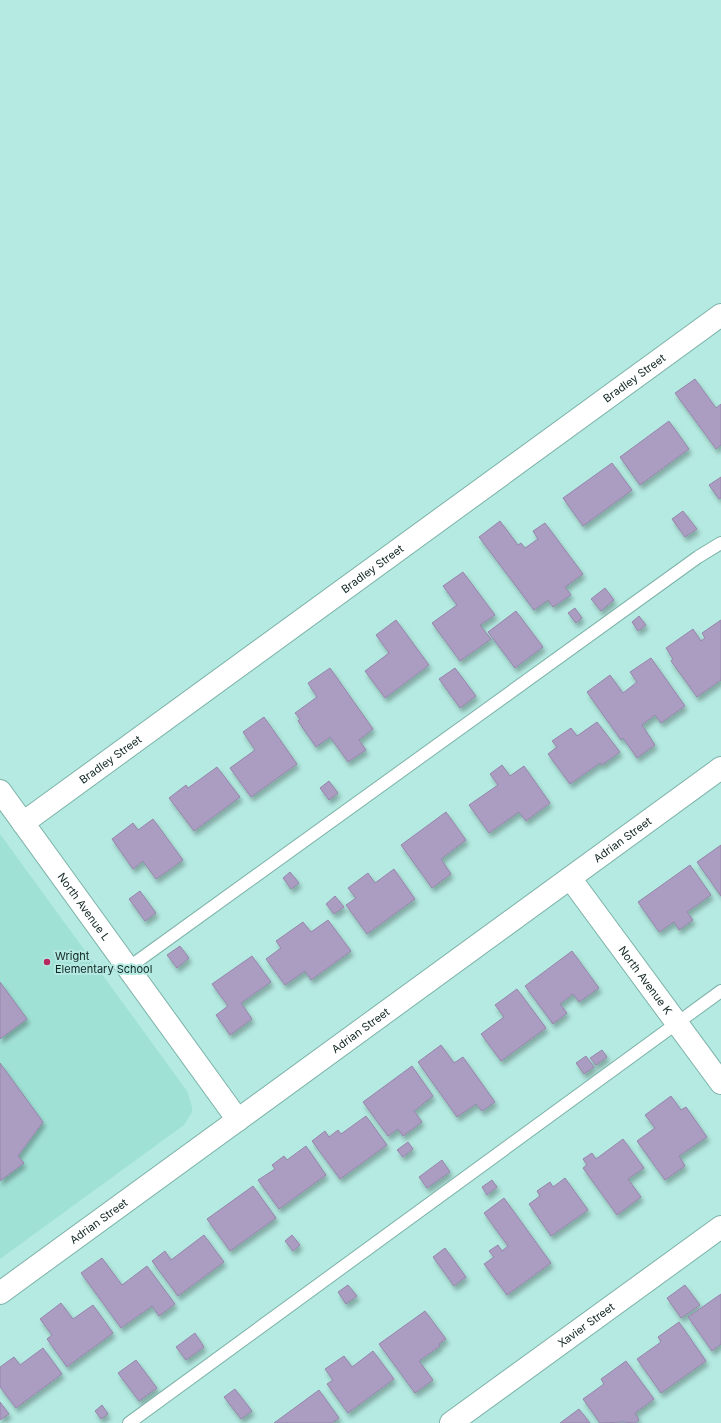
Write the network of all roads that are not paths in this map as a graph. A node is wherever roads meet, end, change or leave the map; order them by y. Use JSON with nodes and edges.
{"nodes":[{"id":1,"x":721,"y":314,"type":"edge"},
{"id":2,"x":721,"y":543,"type":"edge"},
{"id":3,"x":721,"y":768,"type":"edge"},
{"id":4,"x":0,"y":791,"type":"edge"},
{"id":5,"x":23,"y":823,"type":"junction"},
{"id":6,"x":570,"y":878,"type":"junction"},
{"id":7,"x":128,"y":968,"type":"junction"},
{"id":8,"x":721,"y":991,"type":"edge"},
{"id":9,"x":677,"y":1023,"type":"junction"},
{"id":10,"x":721,"y":1083,"type":"edge"},
{"id":11,"x":238,"y":1120,"type":"junction"},
{"id":12,"x":721,"y":1227,"type":"edge"},
{"id":13,"x":0,"y":1293,"type":"edge"},
{"id":14,"x":129,"y":1423,"type":"edge"},
{"id":15,"x":451,"y":1423,"type":"edge"}],
"edges":[{"from":1,"to":5,"type":"street","name":"Bradley Street"},
{"from":2,"to":7,"type":"lane"},
{"from":3,"to":6,"type":"street","name":"Adrian Street"},
{"from":4,"to":5,"type":"street","name":"North Avenue L"},
{"from":5,"to":7,"type":"street","name":"North Avenue L"},
{"from":6,"to":9,"type":"street","name":"North Avenue K"},
{"from":6,"to":11,"type":"street","name":"Adrian Street"},
{"from":7,"to":11,"type":"street","name":"North Avenue L"},
{"from":8,"to":9,"type":"lane"},
{"from":9,"to":10,"type":"street","name":"North Avenue K"},
{"from":9,"to":14,"type":"lane"},
{"from":11,"to":13,"type":"street","name":"Adrian Street"},
{"from":12,"to":15,"type":"street","name":"Xavier Street"}]}
